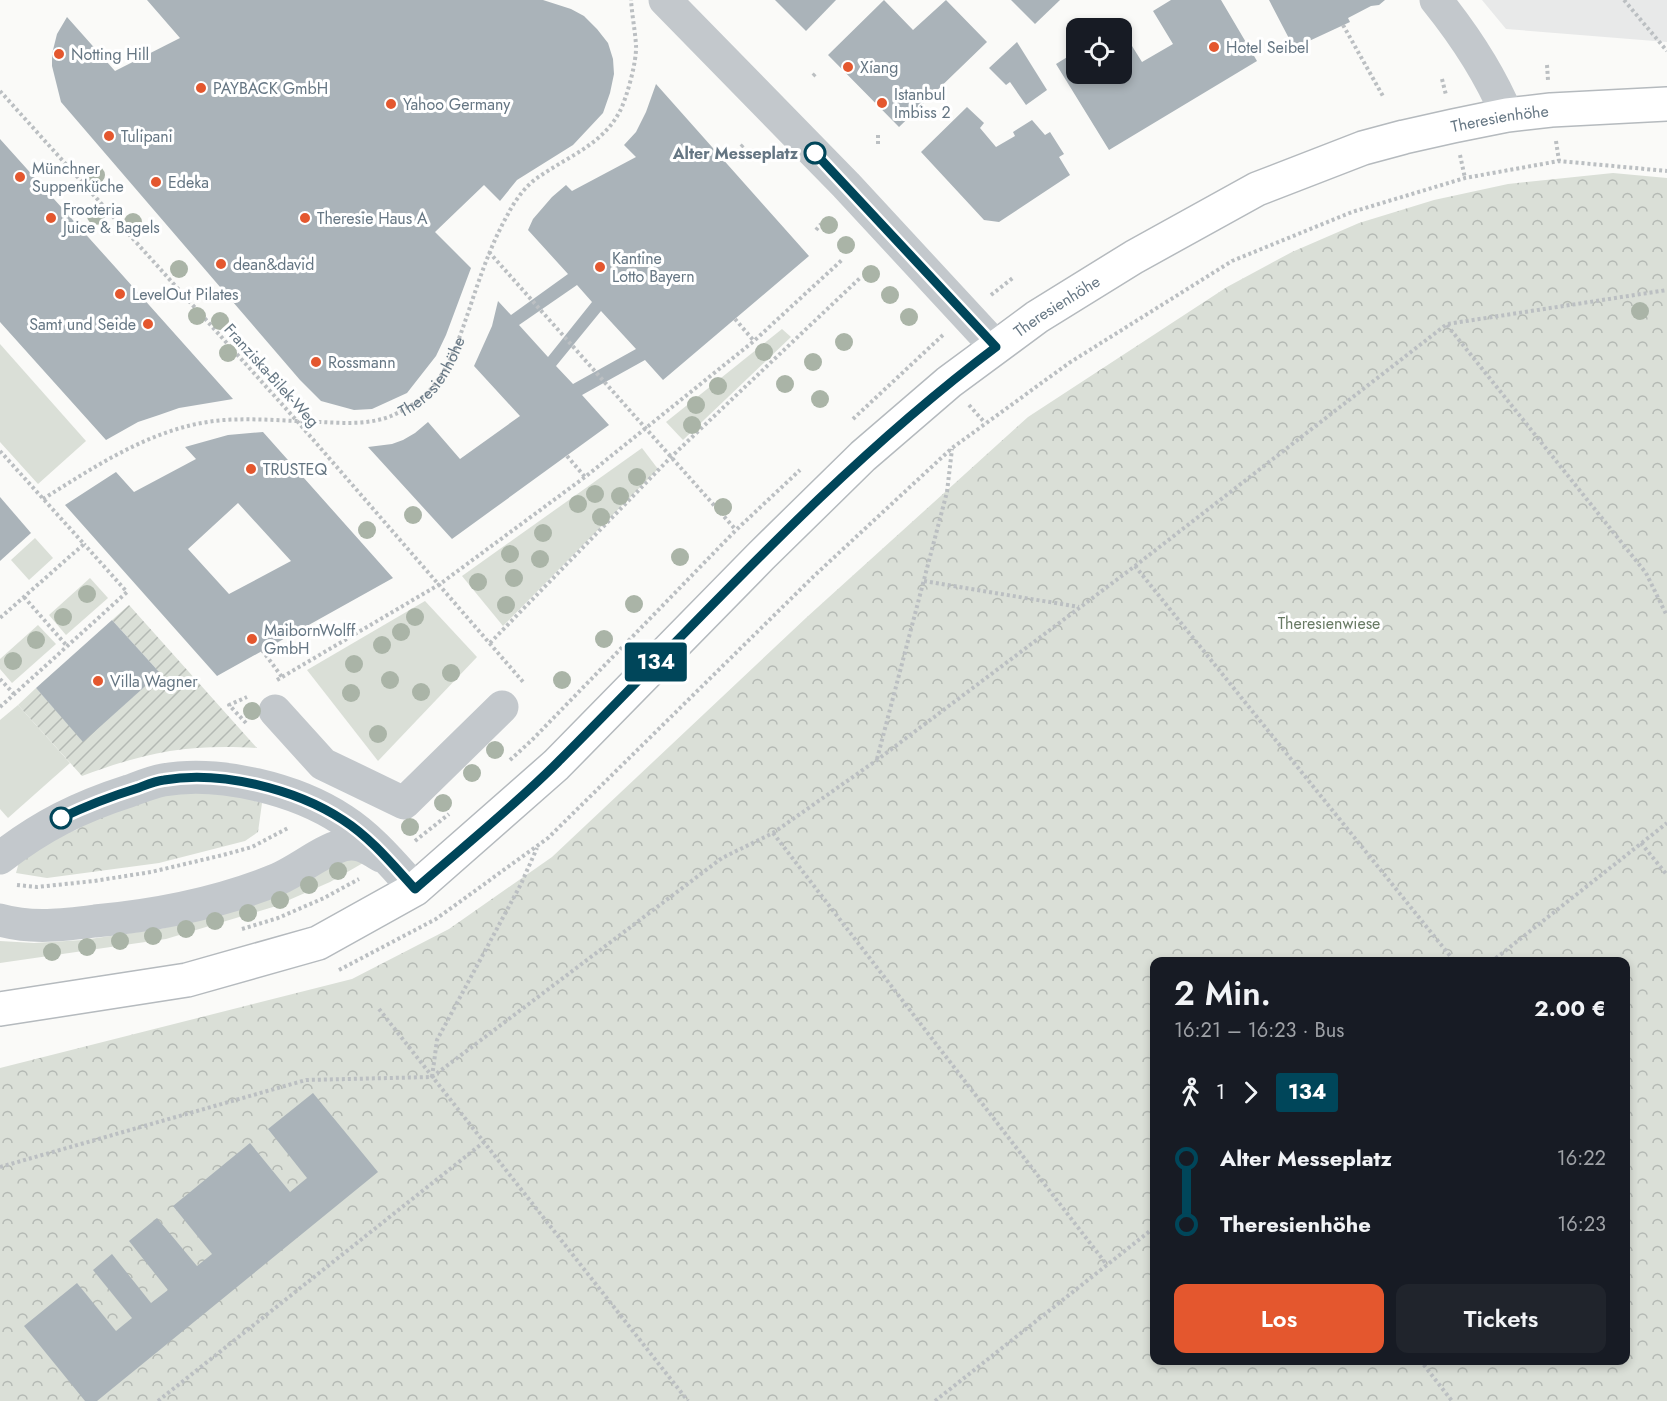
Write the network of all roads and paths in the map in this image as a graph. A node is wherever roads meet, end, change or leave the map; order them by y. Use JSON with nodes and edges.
{"nodes":[{"id":1,"x":631,"y":0,"type":"edge"},
{"id":2,"x":665,"y":0,"type":"edge"},
{"id":3,"x":1436,"y":0,"type":"edge"},
{"id":4,"x":1624,"y":0,"type":"edge"},
{"id":5,"x":1343,"y":25,"type":"dead end"},
{"id":6,"x":1667,"y":51,"type":"edge"},
{"id":7,"x":0,"y":91,"type":"edge"},
{"id":8,"x":1384,"y":98,"type":"dead end"},
{"id":9,"x":1667,"y":104,"type":"edge"},
{"id":10,"x":1633,"y":105,"type":"junction"},
{"id":11,"x":1667,"y":109,"type":"edge"},
{"id":12,"x":1507,"y":115,"type":"junction"},
{"id":13,"x":878,"y":135,"type":"dead end"},
{"id":14,"x":1556,"y":138,"type":"dead end"},
{"id":15,"x":878,"y":144,"type":"dead end"},
{"id":16,"x":1559,"y":161,"type":"junction"},
{"id":17,"x":1667,"y":171,"type":"edge"},
{"id":18,"x":821,"y":224,"type":"dead end"},
{"id":19,"x":816,"y":230,"type":"dead end"},
{"id":20,"x":489,"y":252,"type":"junction"},
{"id":21,"x":843,"y":260,"type":"dead end"},
{"id":22,"x":860,"y":278,"type":"dead end"},
{"id":23,"x":1667,"y":290,"type":"edge"},
{"id":24,"x":735,"y":320,"type":"dead end"},
{"id":25,"x":1447,"y":324,"type":"junction"},
{"id":26,"x":754,"y":341,"type":"junction"},
{"id":27,"x":996,"y":347,"type":"junction"},
{"id":28,"x":297,"y":421,"type":"junction"},
{"id":29,"x":985,"y":423,"type":"dead end"},
{"id":30,"x":645,"y":428,"type":"junction"},
{"id":31,"x":952,"y":448,"type":"dead end"},
{"id":32,"x":0,"y":451,"type":"edge"},
{"id":33,"x":567,"y":456,"type":"dead end"},
{"id":34,"x":671,"y":458,"type":"junction"},
{"id":35,"x":585,"y":477,"type":"junction"},
{"id":36,"x":43,"y":499,"type":"junction"},
{"id":37,"x":736,"y":530,"type":"dead end"},
{"id":38,"x":84,"y":544,"type":"junction"},
{"id":39,"x":1135,"y":566,"type":"junction"},
{"id":40,"x":924,"y":581,"type":"junction"},
{"id":41,"x":440,"y":584,"type":"junction"},
{"id":42,"x":24,"y":597,"type":"junction"},
{"id":43,"x":1079,"y":607,"type":"junction"},
{"id":44,"x":1667,"y":616,"type":"edge"},
{"id":45,"x":0,"y":618,"type":"edge"},
{"id":46,"x":490,"y":643,"type":"junction"},
{"id":47,"x":67,"y":646,"type":"junction"},
{"id":48,"x":262,"y":650,"type":"dead end"},
{"id":49,"x":282,"y":677,"type":"junction"},
{"id":50,"x":0,"y":679,"type":"edge"},
{"id":51,"x":525,"y":683,"type":"dead end"},
{"id":52,"x":14,"y":694,"type":"junction"},
{"id":53,"x":266,"y":696,"type":"junction"},
{"id":54,"x":229,"y":705,"type":"dead end"},
{"id":55,"x":0,"y":707,"type":"edge"},
{"id":56,"x":502,"y":707,"type":"dead end"},
{"id":57,"x":877,"y":760,"type":"junction"},
{"id":58,"x":1667,"y":822,"type":"edge"},
{"id":59,"x":289,"y":828,"type":"dead end"},
{"id":60,"x":773,"y":833,"type":"junction"},
{"id":61,"x":1641,"y":843,"type":"junction"},
{"id":62,"x":538,"y":847,"type":"dead end"},
{"id":63,"x":0,"y":858,"type":"edge"},
{"id":64,"x":390,"y":861,"type":"junction"},
{"id":65,"x":1667,"y":875,"type":"edge"},
{"id":66,"x":18,"y":886,"type":"dead end"},
{"id":67,"x":415,"y":889,"type":"junction"},
{"id":68,"x":0,"y":920,"type":"edge"},
{"id":69,"x":1451,"y":957,"type":"edge"},
{"id":70,"x":1497,"y":957,"type":"edge"},
{"id":71,"x":0,"y":1009,"type":"edge"},
{"id":72,"x":380,"y":1009,"type":"dead end"},
{"id":73,"x":432,"y":1077,"type":"junction"},
{"id":74,"x":484,"y":1142,"type":"junction"},
{"id":75,"x":0,"y":1167,"type":"edge"},
{"id":76,"x":1150,"y":1231,"type":"edge"},
{"id":77,"x":1107,"y":1265,"type":"junction"},
{"id":78,"x":1424,"y":1365,"type":"edge"},
{"id":79,"x":158,"y":1401,"type":"edge"},
{"id":80,"x":688,"y":1401,"type":"edge"},
{"id":81,"x":935,"y":1401,"type":"edge"},
{"id":82,"x":1452,"y":1401,"type":"edge"}],
"edges":[{"from":1,"to":20,"type":"path","name":"Theresienhöhe"},
{"from":2,"to":27,"type":"street"},
{"from":3,"to":12,"type":"street"},
{"from":4,"to":6,"type":"path"},
{"from":5,"to":8,"type":"path"},
{"from":7,"to":28,"type":"path","name":"Franziska-Bilek-Weg"},
{"from":9,"to":10,"type":"main road","name":"Theresienhöhe"},
{"from":10,"to":11,"type":"main road","name":"Theresienhöhe"},
{"from":10,"to":12,"type":"main road","name":"Theresienhöhe"},
{"from":12,"to":27,"type":"main road","name":"Theresienhöhe"},
{"from":13,"to":15,"type":"path"},
{"from":14,"to":16,"type":"path"},
{"from":16,"to":17,"type":"path"},
{"from":16,"to":29,"type":"path"},
{"from":18,"to":19,"type":"path"},
{"from":20,"to":28,"type":"path","name":"Theresienhöhe"},
{"from":20,"to":30,"type":"path"},
{"from":21,"to":26,"type":"path"},
{"from":22,"to":34,"type":"path"},
{"from":23,"to":25,"type":"path"},
{"from":24,"to":26,"type":"path"},
{"from":25,"to":39,"type":"path"},
{"from":25,"to":44,"type":"path"},
{"from":26,"to":30,"type":"path"},
{"from":27,"to":67,"type":"main road","name":"Theresienhöhe"},
{"from":28,"to":36,"type":"path","name":"Theresienhöhe"},
{"from":28,"to":41,"type":"path","name":"Franziska-Bilek-Weg"},
{"from":30,"to":34,"type":"path"},
{"from":30,"to":35,"type":"path"},
{"from":31,"to":40,"type":"path"},
{"from":32,"to":36,"type":"path"},
{"from":33,"to":35,"type":"path"},
{"from":34,"to":37,"type":"path"},
{"from":34,"to":46,"type":"path"},
{"from":35,"to":41,"type":"path"},
{"from":36,"to":38,"type":"path"},
{"from":38,"to":42,"type":"path"},
{"from":38,"to":47,"type":"path"},
{"from":39,"to":43,"type":"path"},
{"from":39,"to":69,"type":"path"},
{"from":40,"to":43,"type":"path"},
{"from":40,"to":57,"type":"path"},
{"from":41,"to":46,"type":"path","name":"Franziska-Bilek-Weg"},
{"from":41,"to":49,"type":"path"},
{"from":42,"to":45,"type":"path"},
{"from":42,"to":47,"type":"path"},
{"from":43,"to":57,"type":"path"},
{"from":46,"to":51,"type":"path","name":"Franziska-Bilek-Weg"},
{"from":47,"to":52,"type":"path"},
{"from":48,"to":49,"type":"path"},
{"from":49,"to":53,"type":"path"},
{"from":50,"to":52,"type":"path"},
{"from":52,"to":55,"type":"path"},
{"from":53,"to":54,"type":"path"},
{"from":53,"to":56,"type":"street"},
{"from":57,"to":60,"type":"path"},
{"from":58,"to":61,"type":"path"},
{"from":59,"to":66,"type":"path"},
{"from":60,"to":73,"type":"path"},
{"from":60,"to":77,"type":"path"},
{"from":61,"to":65,"type":"path"},
{"from":61,"to":70,"type":"path"},
{"from":62,"to":73,"type":"path"},
{"from":63,"to":64,"type":"street"},
{"from":64,"to":67,"type":"street"},
{"from":64,"to":68,"type":"street"},
{"from":67,"to":71,"type":"main road","name":"Theresienhöhe"},
{"from":72,"to":73,"type":"path"},
{"from":73,"to":74,"type":"path"},
{"from":73,"to":75,"type":"path"},
{"from":74,"to":79,"type":"path"},
{"from":74,"to":80,"type":"path"},
{"from":76,"to":77,"type":"path"},
{"from":77,"to":81,"type":"path"},
{"from":78,"to":82,"type":"path"}]}
